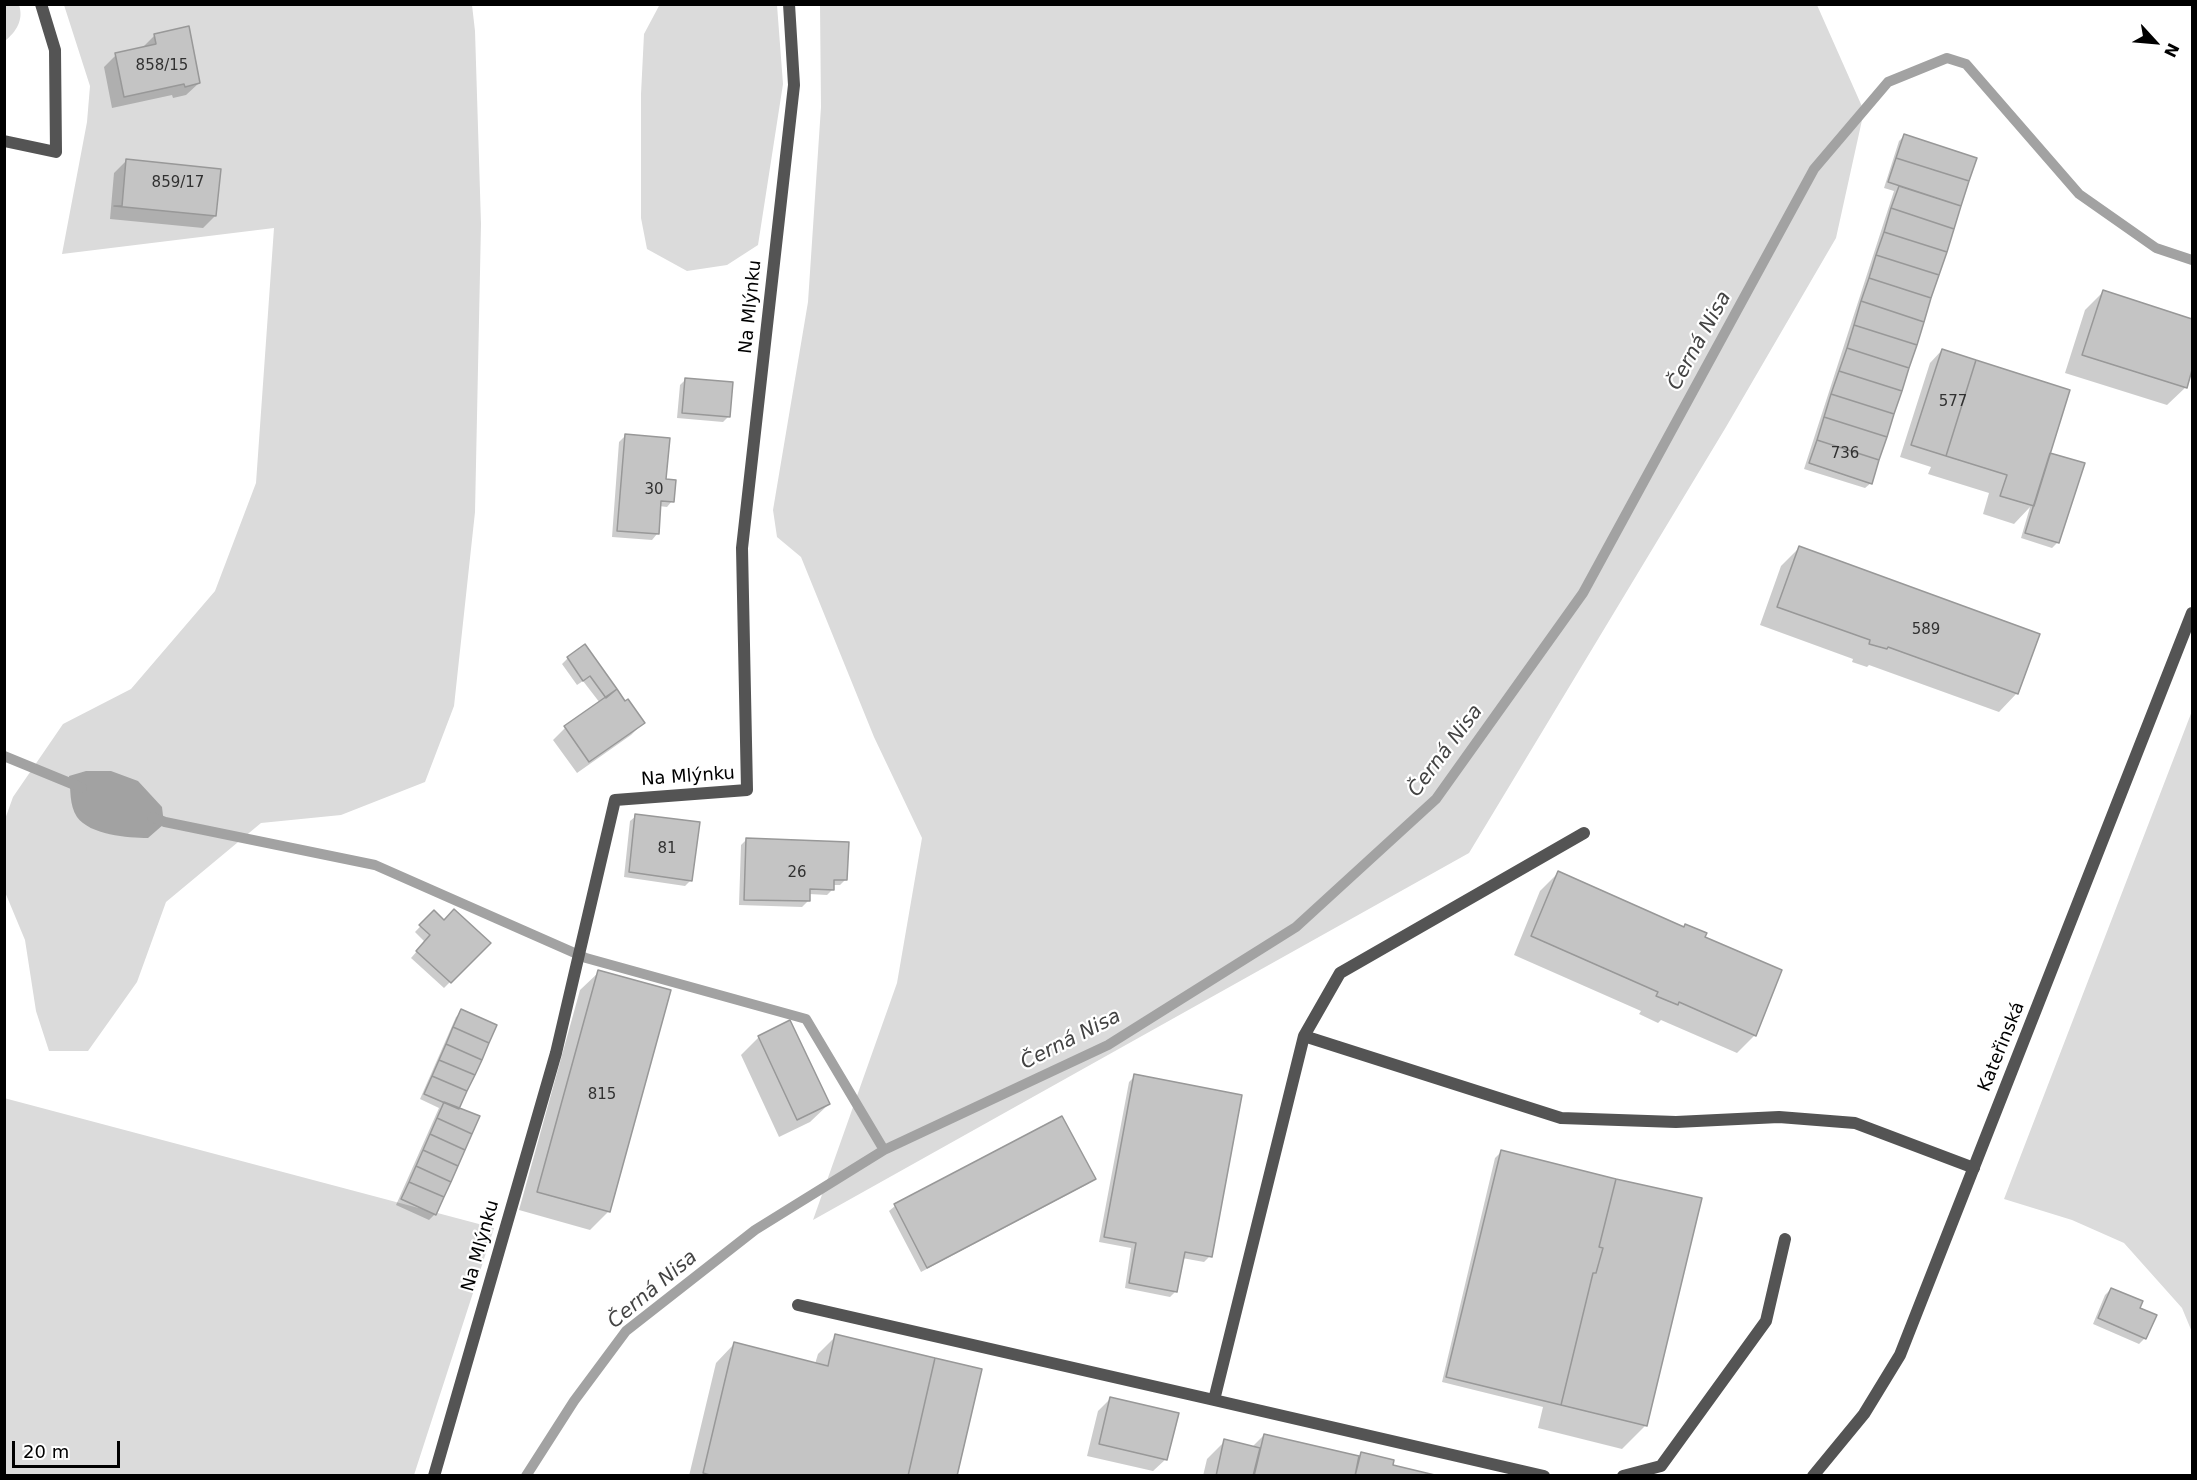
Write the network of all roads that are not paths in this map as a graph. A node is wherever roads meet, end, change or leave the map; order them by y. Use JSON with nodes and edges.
{"nodes":[{"id":1,"x":41,"y":4,"type":"edge"},
{"id":2,"x":789,"y":4,"type":"edge"},
{"id":3,"x":4,"y":141,"type":"edge"},
{"id":4,"x":2193,"y":613,"type":"edge"},
{"id":5,"x":1584,"y":832,"type":"dead end"},
{"id":6,"x":1304,"y":1036,"type":"junction"},
{"id":7,"x":1974,"y":1168,"type":"junction"},
{"id":8,"x":1785,"y":1239,"type":"dead end"},
{"id":9,"x":798,"y":1305,"type":"dead end"},
{"id":10,"x":1214,"y":1400,"type":"junction"},
{"id":11,"x":434,"y":1476,"type":"edge"},
{"id":12,"x":1544,"y":1476,"type":"edge"},
{"id":13,"x":1623,"y":1476,"type":"edge"},
{"id":14,"x":1813,"y":1476,"type":"edge"}],
"edges":[{"from":1,"to":3,"type":"street"},
{"from":2,"to":11,"type":"street","name":"Na Mlýnku"},
{"from":4,"to":7,"type":"street","name":"Kateřinská"},
{"from":5,"to":6,"type":"street"},
{"from":6,"to":7,"type":"street"},
{"from":6,"to":10,"type":"street"},
{"from":7,"to":14,"type":"street","name":"Kateřinská"},
{"from":8,"to":13,"type":"street"},
{"from":9,"to":10,"type":"street"},
{"from":10,"to":12,"type":"street"}]}
